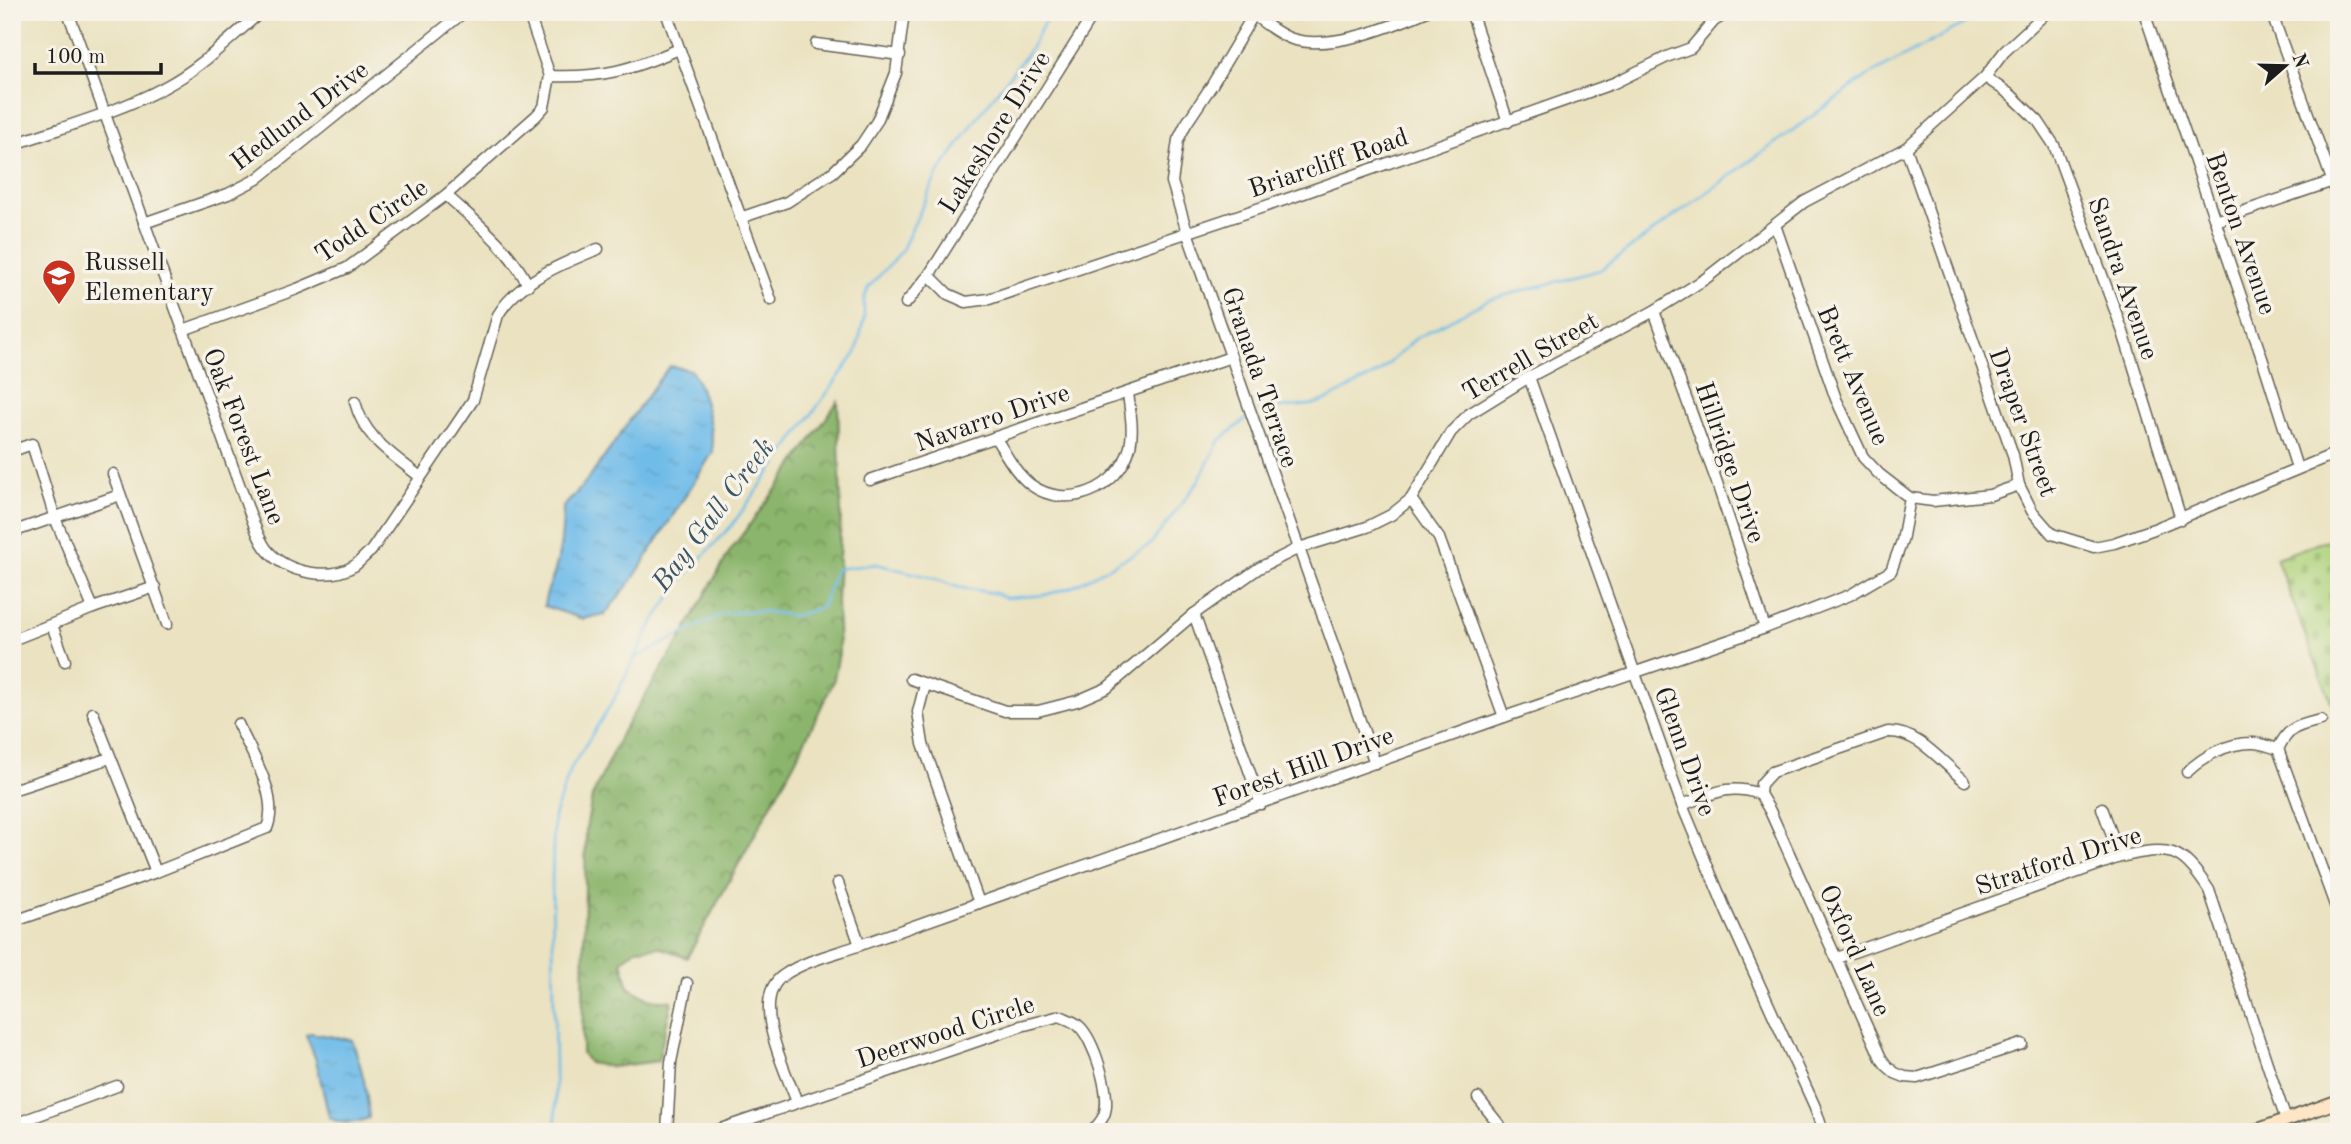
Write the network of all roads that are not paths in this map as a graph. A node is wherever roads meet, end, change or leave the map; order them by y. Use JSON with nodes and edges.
{"nodes":[{"id":1,"x":68,"y":12,"type":"edge"},
{"id":2,"x":261,"y":12,"type":"edge"},
{"id":3,"x":464,"y":12,"type":"edge"},
{"id":4,"x":528,"y":12,"type":"edge"},
{"id":5,"x":666,"y":12,"type":"edge"},
{"id":6,"x":904,"y":12,"type":"edge"},
{"id":7,"x":1095,"y":12,"type":"edge"},
{"id":8,"x":1426,"y":12,"type":"edge"},
{"id":9,"x":1471,"y":12,"type":"edge"},
{"id":10,"x":1729,"y":12,"type":"edge"},
{"id":11,"x":2047,"y":12,"type":"edge"},
{"id":12,"x":2144,"y":12,"type":"edge"},
{"id":13,"x":2271,"y":12,"type":"edge"},
{"id":14,"x":1252,"y":13,"type":"edge"},
{"id":15,"x":250,"y":16,"type":"edge"},
{"id":16,"x":817,"y":44,"type":"dead end"},
{"id":17,"x":679,"y":50,"type":"junction"},
{"id":18,"x":900,"y":55,"type":"junction"},
{"id":19,"x":550,"y":76,"type":"junction"},
{"id":20,"x":1985,"y":77,"type":"junction"},
{"id":21,"x":105,"y":112,"type":"junction"},
{"id":22,"x":1508,"y":122,"type":"junction"},
{"id":23,"x":12,"y":145,"type":"edge"},
{"id":24,"x":1906,"y":148,"type":"junction"},
{"id":25,"x":2333,"y":181,"type":"junction"},
{"id":26,"x":446,"y":195,"type":"junction"},
{"id":27,"x":2339,"y":199,"type":"edge"},
{"id":28,"x":740,"y":218,"type":"junction"},
{"id":29,"x":2216,"y":220,"type":"junction"},
{"id":30,"x":144,"y":223,"type":"junction"},
{"id":31,"x":1775,"y":225,"type":"junction"},
{"id":32,"x":1187,"y":232,"type":"junction"},
{"id":33,"x":598,"y":249,"type":"dead end"},
{"id":34,"x":929,"y":275,"type":"junction"},
{"id":35,"x":528,"y":285,"type":"junction"},
{"id":36,"x":771,"y":300,"type":"dead end"},
{"id":37,"x":906,"y":303,"type":"dead end"},
{"id":38,"x":1654,"y":311,"type":"junction"},
{"id":39,"x":183,"y":330,"type":"junction"},
{"id":40,"x":1231,"y":357,"type":"junction"},
{"id":41,"x":1529,"y":377,"type":"junction"},
{"id":42,"x":1128,"y":393,"type":"junction"},
{"id":43,"x":355,"y":402,"type":"dead end"},
{"id":44,"x":995,"y":438,"type":"junction"},
{"id":45,"x":12,"y":452,"type":"edge"},
{"id":46,"x":2339,"y":452,"type":"edge"},
{"id":47,"x":2297,"y":468,"type":"junction"},
{"id":48,"x":113,"y":474,"type":"dead end"},
{"id":49,"x":419,"y":476,"type":"junction"},
{"id":50,"x":870,"y":480,"type":"dead end"},
{"id":51,"x":2019,"y":485,"type":"junction"},
{"id":52,"x":120,"y":495,"type":"junction"},
{"id":53,"x":1910,"y":498,"type":"junction"},
{"id":54,"x":1411,"y":499,"type":"junction"},
{"id":55,"x":55,"y":518,"type":"junction"},
{"id":56,"x":2181,"y":519,"type":"junction"},
{"id":57,"x":12,"y":532,"type":"edge"},
{"id":58,"x":1299,"y":548,"type":"junction"},
{"id":59,"x":155,"y":587,"type":"junction"},
{"id":60,"x":93,"y":608,"type":"junction"},
{"id":61,"x":1194,"y":614,"type":"junction"},
{"id":62,"x":167,"y":624,"type":"dead end"},
{"id":63,"x":52,"y":625,"type":"junction"},
{"id":64,"x":1765,"y":628,"type":"junction"},
{"id":65,"x":12,"y":640,"type":"edge"},
{"id":66,"x":65,"y":662,"type":"dead end"},
{"id":67,"x":1635,"y":673,"type":"junction"},
{"id":68,"x":911,"y":679,"type":"dead end"},
{"id":69,"x":925,"y":685,"type":"junction"},
{"id":70,"x":93,"y":713,"type":"dead end"},
{"id":71,"x":1504,"y":717,"type":"junction"},
{"id":72,"x":2321,"y":720,"type":"dead end"},
{"id":73,"x":238,"y":724,"type":"dead end"},
{"id":74,"x":2278,"y":749,"type":"junction"},
{"id":75,"x":110,"y":758,"type":"junction"},
{"id":76,"x":1375,"y":763,"type":"junction"},
{"id":77,"x":2187,"y":772,"type":"dead end"},
{"id":78,"x":1965,"y":782,"type":"dead end"},
{"id":79,"x":12,"y":790,"type":"edge"},
{"id":80,"x":1760,"y":794,"type":"junction"},
{"id":81,"x":1261,"y":804,"type":"junction"},
{"id":82,"x":1682,"y":805,"type":"junction"},
{"id":83,"x":2102,"y":808,"type":"dead end"},
{"id":84,"x":2120,"y":857,"type":"junction"},
{"id":85,"x":156,"y":872,"type":"junction"},
{"id":86,"x":838,"y":883,"type":"dead end"},
{"id":87,"x":979,"y":903,"type":"junction"},
{"id":88,"x":2339,"y":916,"type":"edge"},
{"id":89,"x":12,"y":922,"type":"edge"},
{"id":90,"x":860,"y":945,"type":"junction"},
{"id":91,"x":1837,"y":958,"type":"junction"},
{"id":92,"x":687,"y":983,"type":"dead end"},
{"id":93,"x":2022,"y":1044,"type":"dead end"},
{"id":94,"x":117,"y":1086,"type":"dead end"},
{"id":95,"x":1478,"y":1098,"type":"dead end"},
{"id":96,"x":2339,"y":1101,"type":"edge"},
{"id":97,"x":797,"y":1102,"type":"junction"},
{"id":98,"x":2286,"y":1120,"type":"junction"},
{"id":99,"x":12,"y":1125,"type":"edge"},
{"id":100,"x":667,"y":1132,"type":"edge"},
{"id":101,"x":712,"y":1132,"type":"edge"},
{"id":102,"x":1091,"y":1132,"type":"edge"},
{"id":103,"x":1505,"y":1132,"type":"edge"},
{"id":104,"x":1823,"y":1132,"type":"edge"},
{"id":105,"x":2253,"y":1132,"type":"edge"}],
"edges":[{"from":1,"to":21,"type":"street"},
{"from":2,"to":15,"type":"street"},
{"from":3,"to":30,"type":"street","name":"Hedlund Drive"},
{"from":4,"to":19,"type":"street"},
{"from":5,"to":17,"type":"street"},
{"from":6,"to":18,"type":"street"},
{"from":7,"to":34,"type":"street","name":"Lakeshore Drive"},
{"from":8,"to":14,"type":"street","name":"Granada Terrace"},
{"from":9,"to":22,"type":"street"},
{"from":10,"to":22,"type":"street","name":"Briarcliff Road"},
{"from":11,"to":20,"type":"street","name":"Terrell Street"},
{"from":12,"to":29,"type":"street","name":"Benton Avenue"},
{"from":13,"to":25,"type":"street"},
{"from":14,"to":32,"type":"street","name":"Granada Terrace"},
{"from":15,"to":21,"type":"street"},
{"from":16,"to":18,"type":"street"},
{"from":17,"to":19,"type":"street"},
{"from":17,"to":28,"type":"street"},
{"from":18,"to":28,"type":"street"},
{"from":19,"to":26,"type":"street","name":"Todd Circle"},
{"from":20,"to":24,"type":"street","name":"Terrell Street"},
{"from":20,"to":56,"type":"street","name":"Sandra Avenue"},
{"from":21,"to":23,"type":"street"},
{"from":21,"to":30,"type":"street"},
{"from":22,"to":32,"type":"street","name":"Briarcliff Road"},
{"from":24,"to":31,"type":"street","name":"Terrell Street"},
{"from":24,"to":51,"type":"street","name":"Draper Street"},
{"from":25,"to":27,"type":"street"},
{"from":25,"to":29,"type":"street"},
{"from":26,"to":35,"type":"street"},
{"from":26,"to":39,"type":"street","name":"Todd Circle"},
{"from":28,"to":36,"type":"street"},
{"from":29,"to":47,"type":"street","name":"Benton Avenue"},
{"from":30,"to":39,"type":"street"},
{"from":31,"to":38,"type":"street","name":"Terrell Street"},
{"from":31,"to":53,"type":"street","name":"Brett Avenue"},
{"from":32,"to":34,"type":"street","name":"Briarcliff Road"},
{"from":32,"to":40,"type":"street","name":"Granada Terrace"},
{"from":33,"to":35,"type":"street","name":"Oak Forest Lane"},
{"from":34,"to":37,"type":"street","name":"Lakeshore Drive"},
{"from":35,"to":49,"type":"street","name":"Oak Forest Lane"},
{"from":38,"to":41,"type":"street","name":"Terrell Street"},
{"from":38,"to":64,"type":"street","name":"Hillridge Drive"},
{"from":39,"to":49,"type":"street","name":"Oak Forest Lane"},
{"from":40,"to":42,"type":"street","name":"Navarro Drive"},
{"from":40,"to":58,"type":"street","name":"Granada Terrace"},
{"from":41,"to":54,"type":"street","name":"Terrell Street"},
{"from":41,"to":67,"type":"street","name":"Glenn Drive"},
{"from":42,"to":44,"type":"street","name":"Navarro Drive"},
{"from":42,"to":44,"type":"street"},
{"from":43,"to":49,"type":"street"},
{"from":44,"to":50,"type":"street","name":"Navarro Drive"},
{"from":45,"to":55,"type":"street"},
{"from":46,"to":47,"type":"street","name":"Draper Street"},
{"from":47,"to":56,"type":"street","name":"Draper Street"},
{"from":48,"to":52,"type":"street"},
{"from":51,"to":53,"type":"street"},
{"from":51,"to":56,"type":"street","name":"Draper Street"},
{"from":52,"to":55,"type":"street"},
{"from":52,"to":59,"type":"street"},
{"from":53,"to":64,"type":"street","name":"Forest Hill Drive"},
{"from":54,"to":58,"type":"street","name":"Terrell Street"},
{"from":54,"to":71,"type":"street"},
{"from":55,"to":57,"type":"street"},
{"from":55,"to":60,"type":"street"},
{"from":58,"to":61,"type":"street","name":"Terrell Street"},
{"from":58,"to":76,"type":"street","name":"Granada Terrace"},
{"from":59,"to":60,"type":"street"},
{"from":59,"to":62,"type":"street"},
{"from":60,"to":63,"type":"street"},
{"from":61,"to":69,"type":"street","name":"Terrell Street"},
{"from":61,"to":81,"type":"street"},
{"from":63,"to":65,"type":"street"},
{"from":63,"to":66,"type":"street"},
{"from":64,"to":67,"type":"street","name":"Forest Hill Drive"},
{"from":67,"to":71,"type":"street","name":"Forest Hill Drive"},
{"from":67,"to":82,"type":"street","name":"Glenn Drive"},
{"from":68,"to":69,"type":"street","name":"Terrell Street"},
{"from":69,"to":87,"type":"street"},
{"from":70,"to":75,"type":"street"},
{"from":71,"to":76,"type":"street","name":"Forest Hill Drive"},
{"from":72,"to":74,"type":"street"},
{"from":73,"to":85,"type":"street"},
{"from":74,"to":77,"type":"street"},
{"from":74,"to":88,"type":"street"},
{"from":75,"to":79,"type":"street"},
{"from":75,"to":85,"type":"street"},
{"from":76,"to":81,"type":"street","name":"Forest Hill Drive"},
{"from":78,"to":80,"type":"street"},
{"from":80,"to":82,"type":"street"},
{"from":80,"to":91,"type":"street","name":"Oxford Lane"},
{"from":81,"to":87,"type":"street","name":"Forest Hill Drive"},
{"from":82,"to":104,"type":"street","name":"Glenn Drive"},
{"from":83,"to":84,"type":"street"},
{"from":84,"to":91,"type":"street","name":"Stratford Drive"},
{"from":84,"to":98,"type":"street","name":"Stratford Drive"},
{"from":85,"to":89,"type":"street"},
{"from":86,"to":90,"type":"street"},
{"from":87,"to":90,"type":"street","name":"Forest Hill Drive"},
{"from":90,"to":97,"type":"street","name":"Forest Hill Drive"},
{"from":91,"to":93,"type":"street","name":"Oxford Lane"},
{"from":92,"to":100,"type":"street"},
{"from":94,"to":99,"type":"street"},
{"from":95,"to":103,"type":"street"},
{"from":96,"to":98,"type":"street"},
{"from":97,"to":101,"type":"street","name":"Deerwood Circle"},
{"from":97,"to":102,"type":"street","name":"Deerwood Circle"},
{"from":98,"to":105,"type":"street"}]}
